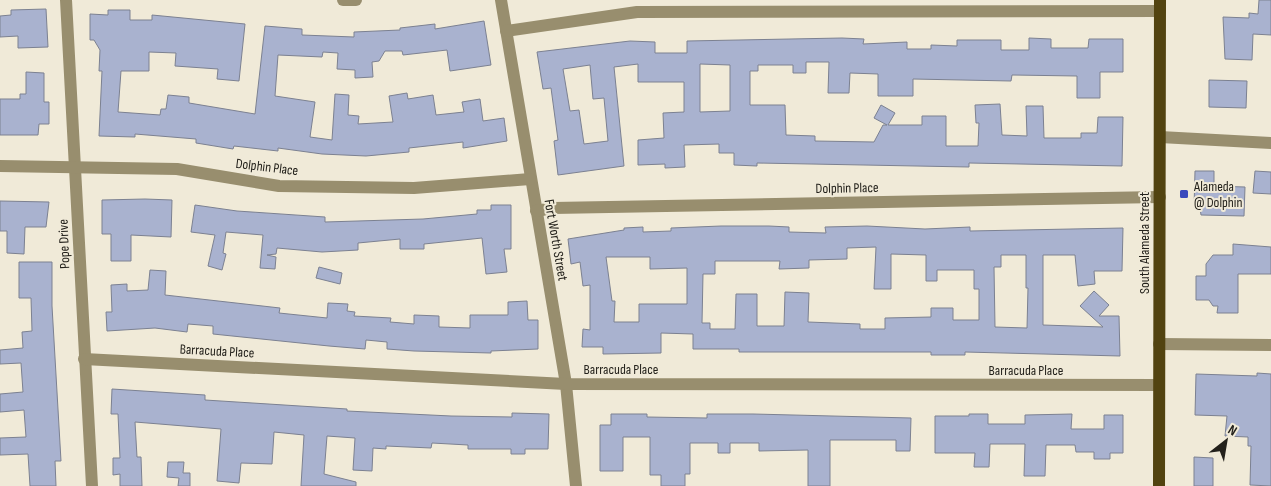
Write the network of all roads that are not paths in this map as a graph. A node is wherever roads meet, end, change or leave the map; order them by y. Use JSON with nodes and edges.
{"nodes":[{"id":1,"x":66,"y":0,"type":"edge"},
{"id":2,"x":343,"y":0,"type":"edge"},
{"id":3,"x":356,"y":0,"type":"edge"},
{"id":4,"x":501,"y":0,"type":"edge"},
{"id":5,"x":1160,"y":6,"type":"edge"},
{"id":6,"x":506,"y":31,"type":"junction"},
{"id":7,"x":1160,"y":137,"type":"junction"},
{"id":8,"x":1271,"y":142,"type":"edge"},
{"id":9,"x":0,"y":166,"type":"edge"},
{"id":10,"x":75,"y":166,"type":"junction"},
{"id":11,"x":530,"y":179,"type":"junction"},
{"id":12,"x":1160,"y":197,"type":"junction"},
{"id":13,"x":536,"y":211,"type":"junction"},
{"id":14,"x":1159,"y":344,"type":"junction"},
{"id":15,"x":1271,"y":345,"type":"edge"},
{"id":16,"x":84,"y":359,"type":"junction"},
{"id":17,"x":566,"y":384,"type":"junction"},
{"id":18,"x":1159,"y":385,"type":"junction"},
{"id":19,"x":92,"y":486,"type":"edge"},
{"id":20,"x":576,"y":486,"type":"edge"},
{"id":21,"x":1159,"y":486,"type":"edge"}],
"edges":[{"from":1,"to":10,"type":"street","name":"Pope Drive"},
{"from":2,"to":3,"type":"street"},
{"from":4,"to":6,"type":"street","name":"Fort Worth Street"},
{"from":5,"to":6,"type":"street"},
{"from":5,"to":7,"type":"main road","name":"South Alameda Street"},
{"from":6,"to":11,"type":"street","name":"Fort Worth Street"},
{"from":7,"to":8,"type":"street"},
{"from":7,"to":12,"type":"main road","name":"South Alameda Street"},
{"from":9,"to":10,"type":"street","name":"Dolphin Place"},
{"from":10,"to":11,"type":"street","name":"Dolphin Place"},
{"from":10,"to":16,"type":"street","name":"Pope Drive"},
{"from":11,"to":13,"type":"street","name":"Fort Worth Street"},
{"from":12,"to":13,"type":"street","name":"Dolphin Place"},
{"from":12,"to":14,"type":"main road","name":"South Alameda Street"},
{"from":13,"to":17,"type":"street","name":"Fort Worth Street"},
{"from":14,"to":15,"type":"street"},
{"from":14,"to":18,"type":"main road","name":"South Alameda Street"},
{"from":16,"to":17,"type":"street","name":"Barracuda Place"},
{"from":16,"to":19,"type":"street","name":"Pope Drive"},
{"from":17,"to":18,"type":"street","name":"Barracuda Place"},
{"from":17,"to":20,"type":"street","name":"Fort Worth Street"},
{"from":18,"to":21,"type":"main road","name":"South Alameda Street"}]}
